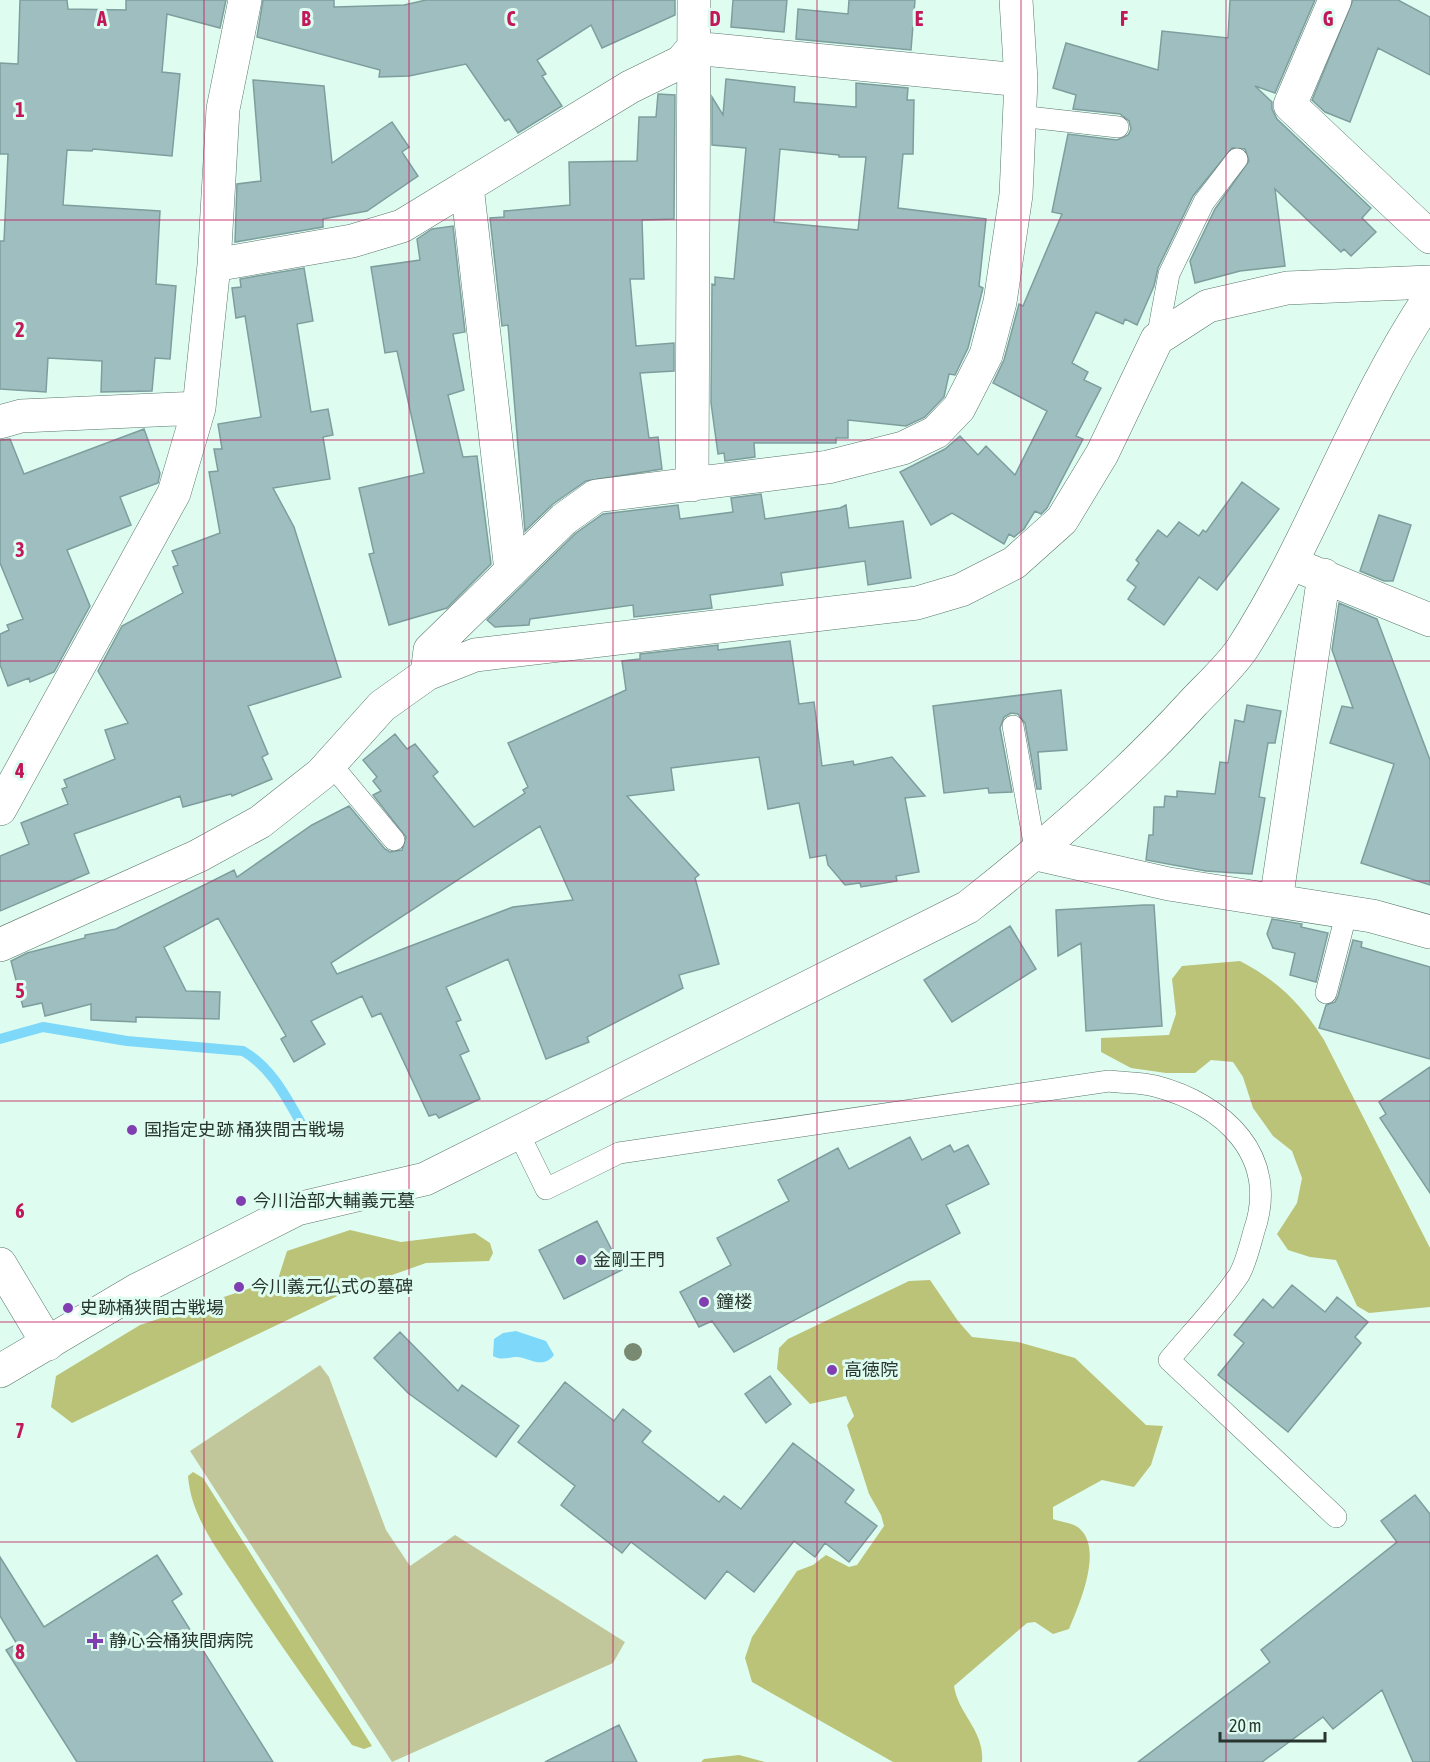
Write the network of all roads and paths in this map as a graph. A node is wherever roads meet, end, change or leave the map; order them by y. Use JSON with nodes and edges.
{"nodes":[{"id":1,"x":245,"y":0,"type":"edge"},
{"id":2,"x":694,"y":0,"type":"edge"},
{"id":3,"x":1016,"y":0,"type":"edge"},
{"id":4,"x":1335,"y":0,"type":"edge"},
{"id":5,"x":693,"y":48,"type":"junction"},
{"id":6,"x":1021,"y":80,"type":"junction"},
{"id":7,"x":1019,"y":116,"type":"junction"},
{"id":8,"x":1118,"y":128,"type":"dead end"},
{"id":9,"x":1237,"y":159,"type":"dead end"},
{"id":10,"x":467,"y":186,"type":"junction"},
{"id":11,"x":1430,"y":237,"type":"edge"},
{"id":12,"x":214,"y":265,"type":"junction"},
{"id":13,"x":1430,"y":282,"type":"edge"},
{"id":14,"x":1430,"y":297,"type":"edge"},
{"id":15,"x":1157,"y":339,"type":"junction"},
{"id":16,"x":199,"y":408,"type":"junction"},
{"id":17,"x":0,"y":422,"type":"edge"},
{"id":18,"x":692,"y":485,"type":"junction"},
{"id":19,"x":1289,"y":563,"type":"junction"},
{"id":20,"x":510,"y":571,"type":"junction"},
{"id":21,"x":1324,"y":575,"type":"junction"},
{"id":22,"x":1430,"y":620,"type":"edge"},
{"id":23,"x":428,"y":674,"type":"junction"},
{"id":24,"x":1013,"y":726,"type":"dead end"},
{"id":25,"x":330,"y":763,"type":"junction"},
{"id":26,"x":0,"y":809,"type":"edge"},
{"id":27,"x":394,"y":840,"type":"dead end"},
{"id":28,"x":1036,"y":854,"type":"junction"},
{"id":29,"x":1276,"y":901,"type":"junction"},
{"id":30,"x":1347,"y":911,"type":"junction"},
{"id":31,"x":1430,"y":932,"type":"edge"},
{"id":32,"x":0,"y":945,"type":"edge"},
{"id":33,"x":1326,"y":993,"type":"dead end"},
{"id":34,"x":518,"y":1132,"type":"junction"},
{"id":35,"x":0,"y":1264,"type":"edge"},
{"id":36,"x":48,"y":1344,"type":"junction"},
{"id":37,"x":0,"y":1371,"type":"edge"},
{"id":38,"x":1336,"y":1517,"type":"dead end"}],
"edges":[{"from":1,"to":12,"type":"street"},
{"from":2,"to":5,"type":"street"},
{"from":3,"to":6,"type":"street"},
{"from":4,"to":11,"type":"street"},
{"from":5,"to":6,"type":"street"},
{"from":5,"to":10,"type":"street"},
{"from":5,"to":18,"type":"street"},
{"from":6,"to":7,"type":"street"},
{"from":7,"to":8,"type":"lane"},
{"from":7,"to":18,"type":"street"},
{"from":9,"to":15,"type":"lane"},
{"from":10,"to":12,"type":"street"},
{"from":10,"to":20,"type":"street"},
{"from":12,"to":16,"type":"street"},
{"from":13,"to":15,"type":"street"},
{"from":14,"to":19,"type":"street"},
{"from":15,"to":23,"type":"street"},
{"from":16,"to":17,"type":"street"},
{"from":16,"to":26,"type":"street"},
{"from":18,"to":20,"type":"street"},
{"from":19,"to":21,"type":"street"},
{"from":19,"to":28,"type":"street"},
{"from":20,"to":23,"type":"street"},
{"from":21,"to":22,"type":"street"},
{"from":21,"to":29,"type":"street"},
{"from":23,"to":25,"type":"street"},
{"from":24,"to":28,"type":"lane"},
{"from":25,"to":27,"type":"lane"},
{"from":25,"to":32,"type":"street"},
{"from":28,"to":29,"type":"street"},
{"from":28,"to":34,"type":"street"},
{"from":29,"to":30,"type":"street"},
{"from":30,"to":31,"type":"street"},
{"from":30,"to":33,"type":"lane"},
{"from":34,"to":36,"type":"street"},
{"from":34,"to":38,"type":"lane"},
{"from":35,"to":36,"type":"street"},
{"from":36,"to":37,"type":"street"}]}
